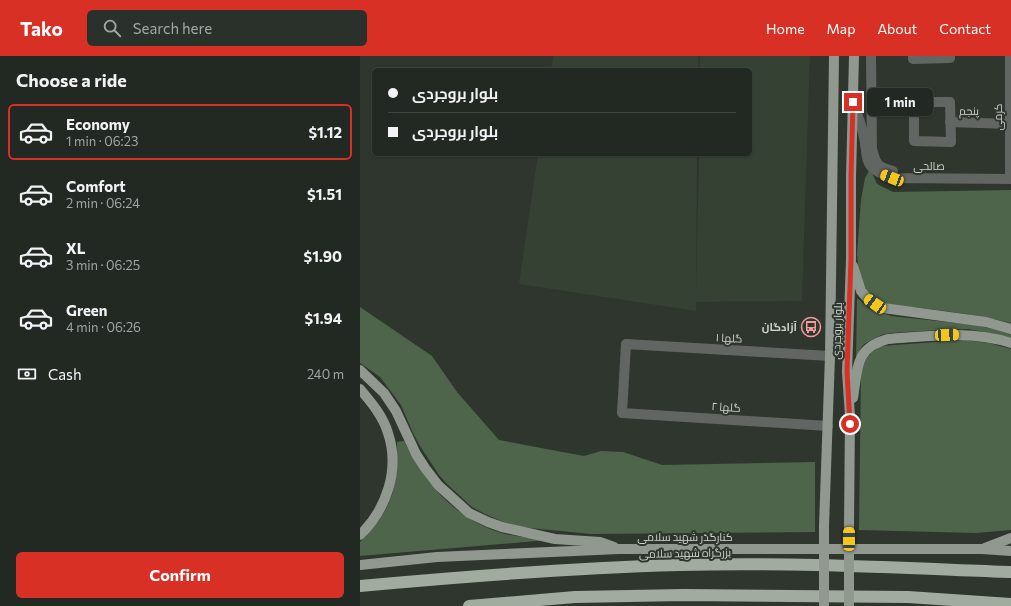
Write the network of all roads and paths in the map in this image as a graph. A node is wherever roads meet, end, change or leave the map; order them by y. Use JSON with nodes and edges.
{"nodes":[{"id":1,"x":834,"y":56,"type":"edge"},
{"id":2,"x":854,"y":56,"type":"edge"},
{"id":3,"x":871,"y":56,"type":"edge"},
{"id":4,"x":913,"y":56,"type":"edge"},
{"id":5,"x":950,"y":56,"type":"edge"},
{"id":6,"x":1011,"y":57,"type":"edge"},
{"id":7,"x":853,"y":102,"type":"junction"},
{"id":8,"x":950,"y":122,"type":"junction"},
{"id":9,"x":1010,"y":124,"type":"edge"},
{"id":10,"x":938,"y":178,"type":"junction"},
{"id":11,"x":1011,"y":179,"type":"edge"},
{"id":12,"x":851,"y":259,"type":"junction"},
{"id":13,"x":1011,"y":328,"type":"edge"},
{"id":14,"x":1011,"y":343,"type":"edge"},
{"id":15,"x":830,"y":356,"type":"junction"},
{"id":16,"x":360,"y":370,"type":"edge"},
{"id":17,"x":360,"y":389,"type":"edge"},
{"id":18,"x":622,"y":413,"type":"joint"},
{"id":19,"x":850,"y":416,"type":"junction"},
{"id":20,"x":828,"y":426,"type":"junction"},
{"id":21,"x":360,"y":535,"type":"edge"},
{"id":22,"x":1011,"y":538,"type":"edge"},
{"id":23,"x":619,"y":549,"type":"junction"},
{"id":24,"x":982,"y":549,"type":"junction"},
{"id":25,"x":1011,"y":551,"type":"edge"},
{"id":26,"x":360,"y":565,"type":"edge"},
{"id":27,"x":1011,"y":572,"type":"edge"},
{"id":28,"x":360,"y":586,"type":"edge"},
{"id":29,"x":1011,"y":604,"type":"edge"},
{"id":30,"x":469,"y":606,"type":"edge"},
{"id":31,"x":824,"y":606,"type":"edge"},
{"id":32,"x":849,"y":606,"type":"edge"}],
"edges":[{"from":1,"to":15,"type":"main road","name":"بلوار بروجردی"},
{"from":2,"to":7,"type":"main road","name":"بلوار بروجردی"},
{"from":3,"to":10,"type":"street"},
{"from":4,"to":5,"type":"street"},
{"from":6,"to":9,"type":"street","name":"کرمی"},
{"from":7,"to":10,"type":"street","name":"صالحی"},
{"from":7,"to":12,"type":"main road","name":"بلوار بروجردی"},
{"from":8,"to":8,"type":"street"},
{"from":8,"to":9,"type":"street","name":"پنجم"},
{"from":9,"to":11,"type":"street","name":"کرمی"},
{"from":10,"to":11,"type":"street","name":"صالحی"},
{"from":12,"to":13,"type":"main road"},
{"from":12,"to":19,"type":"main road","name":"بلوار بروجردی"},
{"from":14,"to":19,"type":"main road"},
{"from":15,"to":18,"type":"street","name":"گلها ۱"},
{"from":15,"to":20,"type":"main road","name":"بلوار بروجردی"},
{"from":16,"to":23,"type":"main road"},
{"from":17,"to":21,"type":"main road"},
{"from":18,"to":20,"type":"street","name":"گلها ۲"},
{"from":19,"to":32,"type":"main road","name":"بلوار بروجردی","bridge":true},
{"from":20,"to":31,"type":"main road","name":"بلوار بروجردی","bridge":true},
{"from":22,"to":24,"type":"main road"},
{"from":23,"to":24,"type":"main road","name":"کنارگذر شهید سلامی"},
{"from":23,"to":26,"type":"main road","name":"کنارگذر شهید سلامی"},
{"from":24,"to":25,"type":"main road","name":"کنارگذر شهید سلامی"},
{"from":27,"to":28,"type":"highway","name":"بزرگراه شهید سلامی"},
{"from":29,"to":30,"type":"highway"}]}
